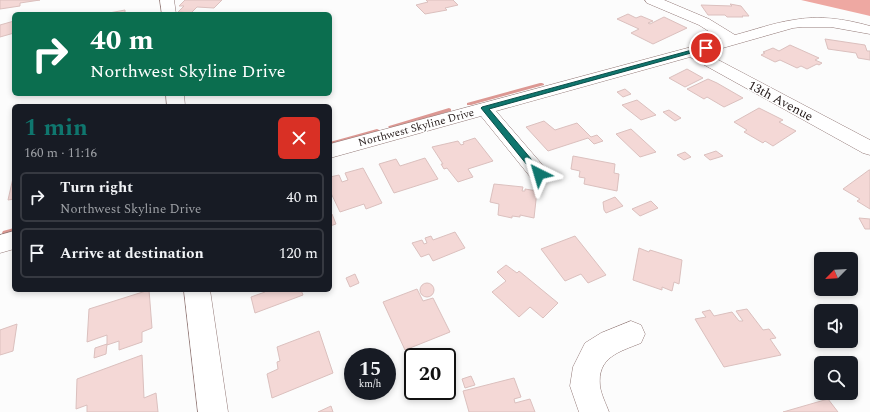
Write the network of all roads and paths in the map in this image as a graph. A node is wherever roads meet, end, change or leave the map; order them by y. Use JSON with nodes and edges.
{"nodes":[{"id":1,"x":168,"y":0,"type":"edge"},
{"id":2,"x":652,"y":0,"type":"edge"},
{"id":3,"x":169,"y":12,"type":"edge"},
{"id":4,"x":870,"y":30,"type":"edge"},
{"id":5,"x":733,"y":40,"type":"junction"},
{"id":6,"x":692,"y":52,"type":"junction"},
{"id":7,"x":484,"y":108,"type":"junction"},
{"id":8,"x":870,"y":148,"type":"edge"},
{"id":9,"x":332,"y":150,"type":"edge"},
{"id":10,"x":539,"y":174,"type":"dead end"},
{"id":11,"x":12,"y":241,"type":"edge"},
{"id":12,"x":0,"y":244,"type":"edge"},
{"id":13,"x":197,"y":292,"type":"edge"},
{"id":14,"x":631,"y":334,"type":"dead end"},
{"id":15,"x":213,"y":412,"type":"edge"},
{"id":16,"x":594,"y":412,"type":"edge"}],
"edges":[{"from":1,"to":3,"type":"street"},
{"from":2,"to":5,"type":"street"},
{"from":4,"to":5,"type":"street","name":"Northwest Skyline Drive"},
{"from":5,"to":6,"type":"street","name":"Northwest Skyline Drive"},
{"from":6,"to":7,"type":"street","name":"Northwest Skyline Drive"},
{"from":6,"to":8,"type":"street","name":"13th Avenue"},
{"from":7,"to":9,"type":"street","name":"Northwest Skyline Drive"},
{"from":7,"to":10,"type":"street"},
{"from":11,"to":12,"type":"street"},
{"from":13,"to":15,"type":"street"},
{"from":14,"to":16,"type":"street"}]}
